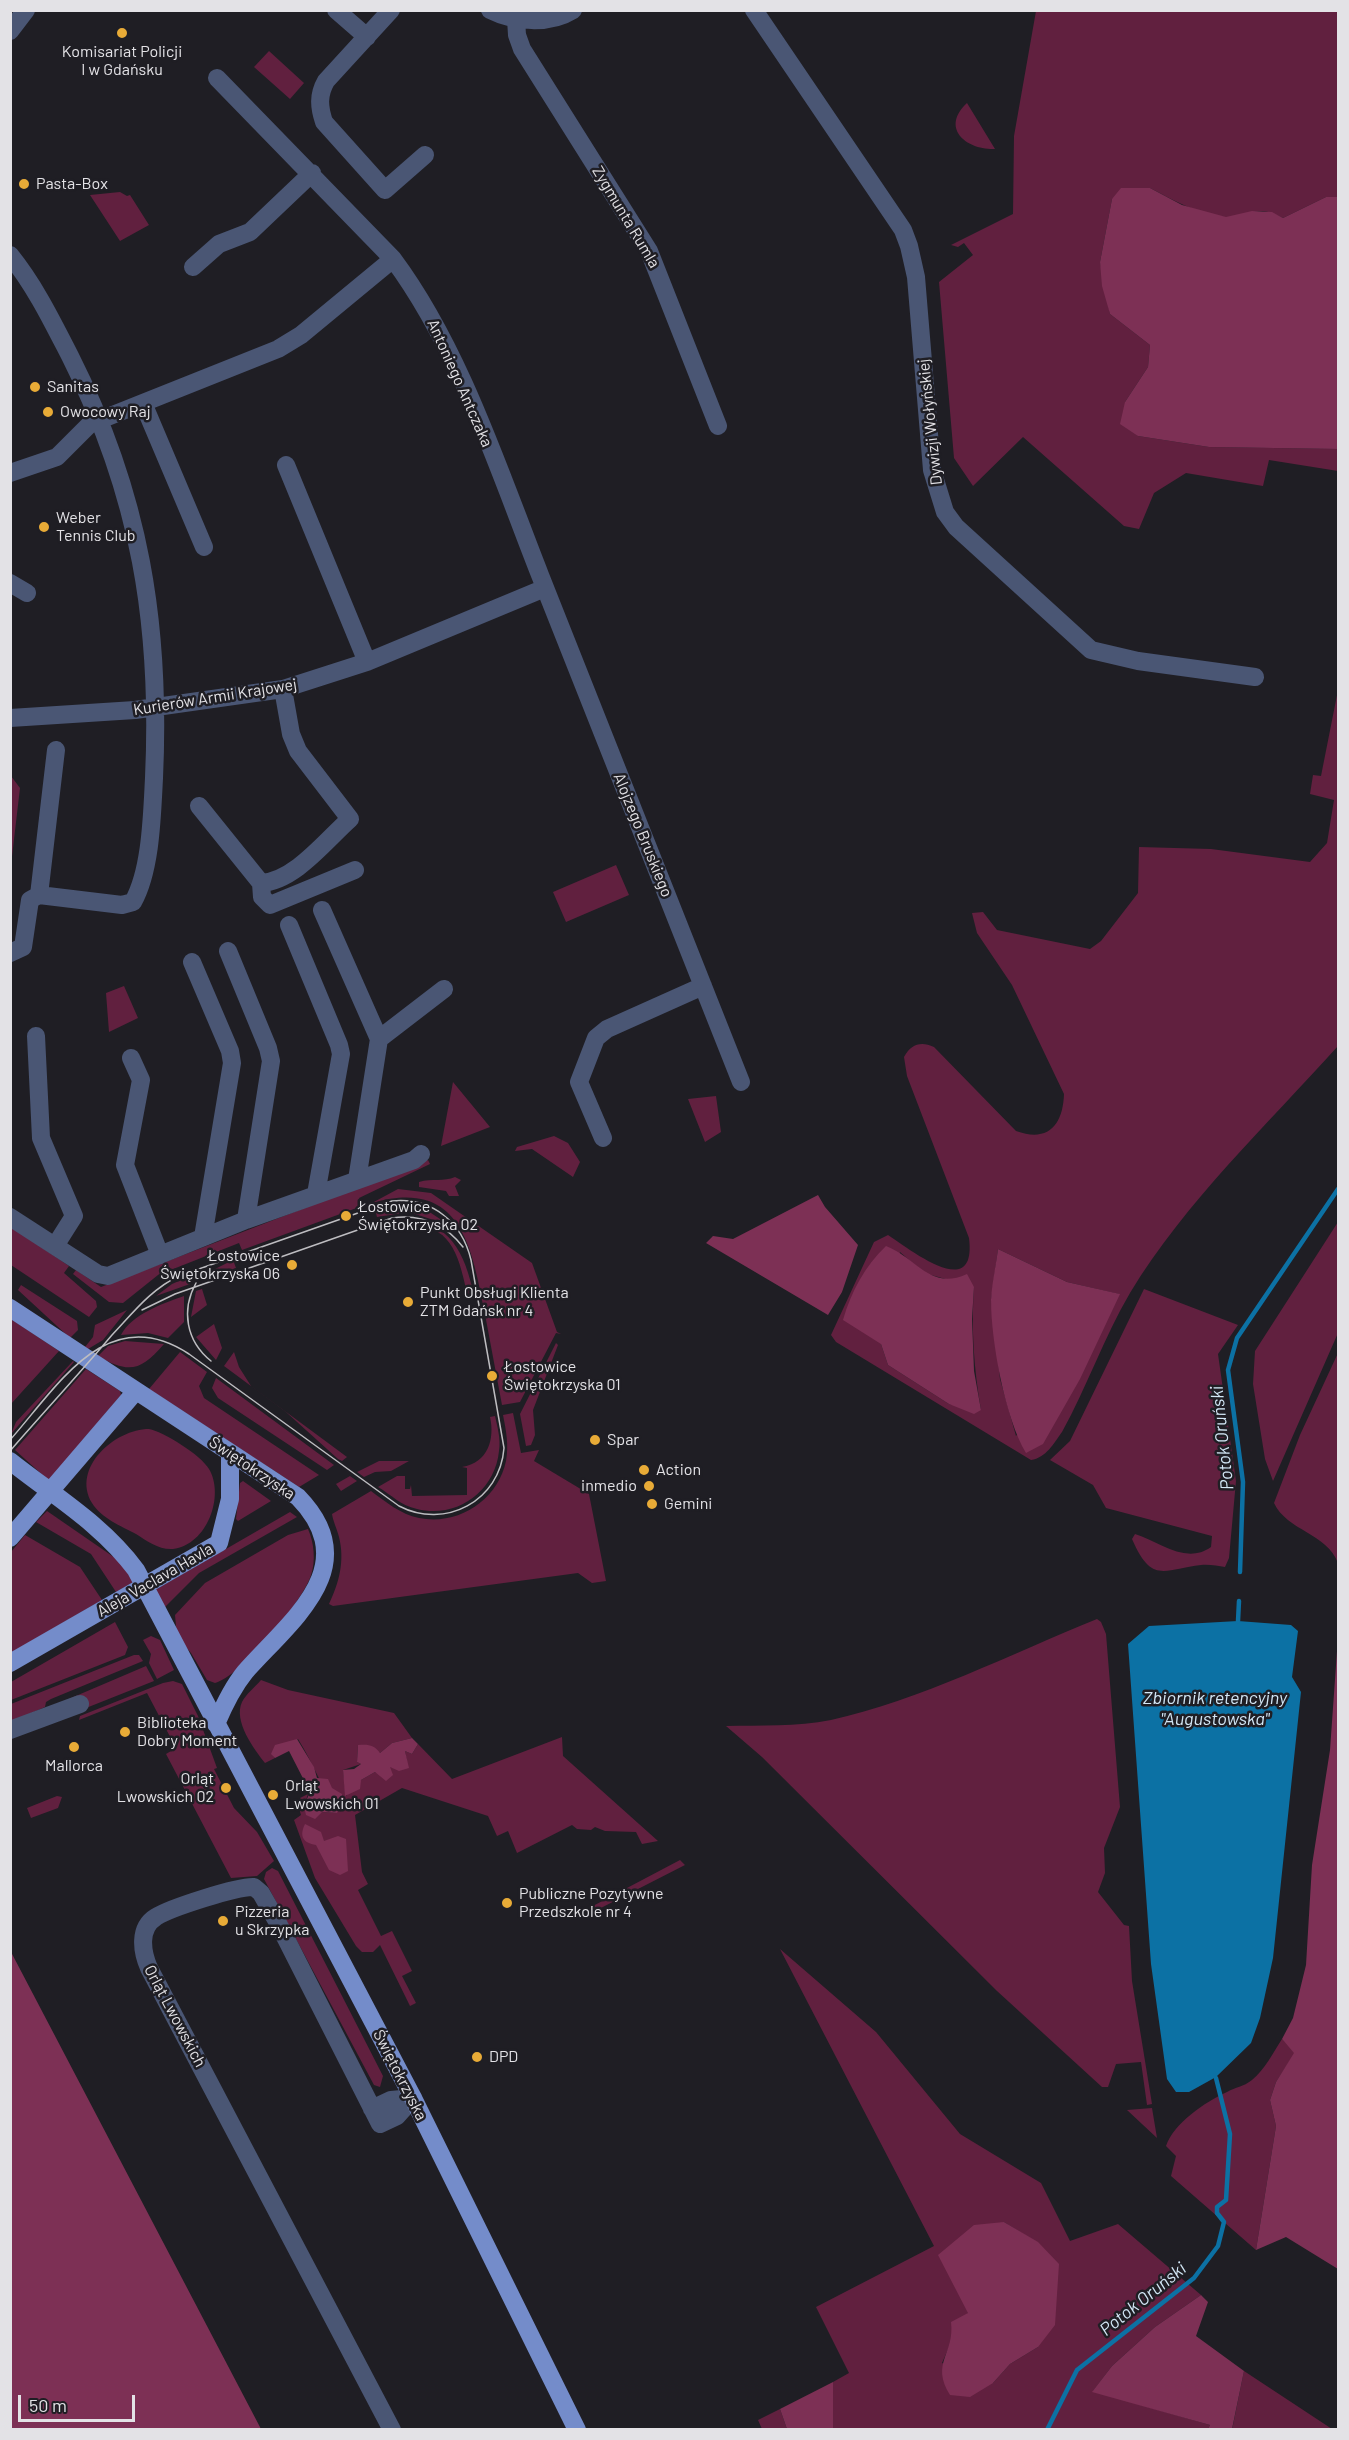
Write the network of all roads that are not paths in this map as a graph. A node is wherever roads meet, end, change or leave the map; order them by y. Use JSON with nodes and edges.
{"nodes":[{"id":1,"x":26,"y":10,"type":"edge"},
{"id":2,"x":336,"y":10,"type":"edge"},
{"id":3,"x":391,"y":10,"type":"edge"},
{"id":4,"x":490,"y":10,"type":"edge"},
{"id":5,"x":573,"y":10,"type":"edge"},
{"id":6,"x":754,"y":10,"type":"edge"},
{"id":7,"x":516,"y":19,"type":"junction"},
{"id":8,"x":10,"y":31,"type":"edge"},
{"id":9,"x":367,"y":37,"type":"junction"},
{"id":10,"x":217,"y":78,"type":"dead end"},
{"id":11,"x":425,"y":155,"type":"dead end"},
{"id":12,"x":312,"y":173,"type":"junction"},
{"id":13,"x":10,"y":255,"type":"edge"},
{"id":14,"x":393,"y":259,"type":"junction"},
{"id":15,"x":193,"y":267,"type":"dead end"},
{"id":16,"x":143,"y":403,"type":"junction"},
{"id":17,"x":100,"y":419,"type":"junction"},
{"id":18,"x":718,"y":426,"type":"dead end"},
{"id":19,"x":286,"y":465,"type":"dead end"},
{"id":20,"x":10,"y":473,"type":"edge"},
{"id":21,"x":204,"y":547,"type":"dead end"},
{"id":22,"x":10,"y":583,"type":"edge"},
{"id":23,"x":545,"y":588,"type":"junction"},
{"id":24,"x":27,"y":593,"type":"dead end"},
{"id":25,"x":367,"y":662,"type":"junction"},
{"id":26,"x":1255,"y":677,"type":"dead end"},
{"id":27,"x":283,"y":689,"type":"junction"},
{"id":28,"x":156,"y":707,"type":"junction"},
{"id":29,"x":10,"y":718,"type":"edge"},
{"id":30,"x":56,"y":750,"type":"dead end"},
{"id":31,"x":199,"y":806,"type":"dead end"},
{"id":32,"x":355,"y":870,"type":"dead end"},
{"id":33,"x":261,"y":883,"type":"junction"},
{"id":34,"x":39,"y":895,"type":"junction"},
{"id":35,"x":322,"y":910,"type":"dead end"},
{"id":36,"x":289,"y":925,"type":"dead end"},
{"id":37,"x":228,"y":951,"type":"dead end"},
{"id":38,"x":10,"y":952,"type":"edge"},
{"id":39,"x":192,"y":962,"type":"dead end"},
{"id":40,"x":703,"y":986,"type":"junction"},
{"id":41,"x":444,"y":989,"type":"dead end"},
{"id":42,"x":36,"y":1035,"type":"dead end"},
{"id":43,"x":379,"y":1040,"type":"junction"},
{"id":44,"x":131,"y":1058,"type":"dead end"},
{"id":45,"x":741,"y":1082,"type":"dead end"},
{"id":46,"x":603,"y":1138,"type":"dead end"},
{"id":47,"x":421,"y":1154,"type":"dead end"},
{"id":48,"x":357,"y":1180,"type":"junction"},
{"id":49,"x":316,"y":1194,"type":"junction"},
{"id":50,"x":10,"y":1217,"type":"edge"},
{"id":51,"x":246,"y":1220,"type":"junction"},
{"id":52,"x":203,"y":1237,"type":"junction"},
{"id":53,"x":55,"y":1246,"type":"junction"},
{"id":54,"x":159,"y":1255,"type":"junction"},
{"id":55,"x":10,"y":1308,"type":"edge"},
{"id":56,"x":136,"y":1391,"type":"junction"},
{"id":57,"x":230,"y":1453,"type":"junction"},
{"id":58,"x":10,"y":1461,"type":"edge"},
{"id":59,"x":49,"y":1492,"type":"junction"},
{"id":60,"x":10,"y":1538,"type":"edge"},
{"id":61,"x":144,"y":1586,"type":"junction"},
{"id":62,"x":10,"y":1663,"type":"edge"},
{"id":63,"x":234,"y":1685,"type":"junction"},
{"id":64,"x":200,"y":1692,"type":"junction"},
{"id":65,"x":80,"y":1704,"type":"dead end"},
{"id":66,"x":216,"y":1724,"type":"junction"},
{"id":67,"x":10,"y":1730,"type":"edge"},
{"id":68,"x":413,"y":2098,"type":"junction"},
{"id":69,"x":392,"y":2430,"type":"edge"},
{"id":70,"x":577,"y":2430,"type":"edge"}],
"edges":[{"from":1,"to":8,"type":"street"},
{"from":2,"to":9,"type":"street"},
{"from":3,"to":9,"type":"street"},
{"from":4,"to":7,"type":"street"},
{"from":5,"to":7,"type":"street"},
{"from":6,"to":26,"type":"street","name":"Dywizji Wołyńskiej"},
{"from":7,"to":18,"type":"street","name":"Zygmunta Rumla"},
{"from":9,"to":11,"type":"street"},
{"from":10,"to":12,"type":"street","name":"Antoniego Antczaka"},
{"from":12,"to":14,"type":"street","name":"Antoniego Antczaka"},
{"from":12,"to":15,"type":"street"},
{"from":13,"to":17,"type":"street"},
{"from":14,"to":16,"type":"street"},
{"from":14,"to":23,"type":"street","name":"Antoniego Antczaka"},
{"from":16,"to":17,"type":"street"},
{"from":16,"to":21,"type":"street"},
{"from":17,"to":20,"type":"street"},
{"from":17,"to":28,"type":"street"},
{"from":19,"to":25,"type":"street"},
{"from":22,"to":24,"type":"street"},
{"from":23,"to":25,"type":"street","name":"Kurierów Armii Krajowej"},
{"from":23,"to":40,"type":"street","name":"Alojzego Bruskiego"},
{"from":25,"to":27,"type":"street","name":"Kurierów Armii Krajowej"},
{"from":27,"to":28,"type":"street","name":"Kurierów Armii Krajowej"},
{"from":27,"to":33,"type":"street"},
{"from":28,"to":29,"type":"street","name":"Kurierów Armii Krajowej"},
{"from":28,"to":34,"type":"street"},
{"from":30,"to":34,"type":"street"},
{"from":31,"to":33,"type":"street"},
{"from":32,"to":33,"type":"street"},
{"from":34,"to":38,"type":"street"},
{"from":35,"to":43,"type":"street"},
{"from":36,"to":49,"type":"street"},
{"from":37,"to":51,"type":"street"},
{"from":39,"to":52,"type":"street"},
{"from":40,"to":45,"type":"street","name":"Alojzego Bruskiego"},
{"from":40,"to":46,"type":"street"},
{"from":41,"to":43,"type":"street"},
{"from":42,"to":53,"type":"street"},
{"from":43,"to":48,"type":"street"},
{"from":44,"to":54,"type":"street"},
{"from":47,"to":48,"type":"street"},
{"from":48,"to":49,"type":"street"},
{"from":49,"to":51,"type":"street"},
{"from":50,"to":53,"type":"street"},
{"from":51,"to":52,"type":"street"},
{"from":52,"to":54,"type":"street"},
{"from":53,"to":54,"type":"street"},
{"from":55,"to":56,"type":"main road","name":"Świętokrzyska"},
{"from":56,"to":57,"type":"main road","name":"Świętokrzyska"},
{"from":56,"to":59,"type":"main road"},
{"from":57,"to":61,"type":"main road","name":"Aleja Vaclava Havla"},
{"from":57,"to":63,"type":"main road","name":"Świętokrzyska"},
{"from":58,"to":59,"type":"main road","name":"Świętokrzyska"},
{"from":59,"to":60,"type":"main road"},
{"from":59,"to":61,"type":"main road","name":"Świętokrzyska"},
{"from":61,"to":62,"type":"main road","name":"Aleja Vaclava Havla"},
{"from":61,"to":64,"type":"main road","name":"Świętokrzyska"},
{"from":63,"to":64,"type":"main road"},
{"from":63,"to":66,"type":"main road","name":"Świętokrzyska"},
{"from":64,"to":66,"type":"main road","name":"Świętokrzyska"},
{"from":65,"to":67,"type":"street"},
{"from":66,"to":68,"type":"main road","name":"Świętokrzyska"},
{"from":68,"to":69,"type":"street","name":"Orląt Lwowskich"},
{"from":68,"to":70,"type":"main road","name":"Świętokrzyska"}]}
